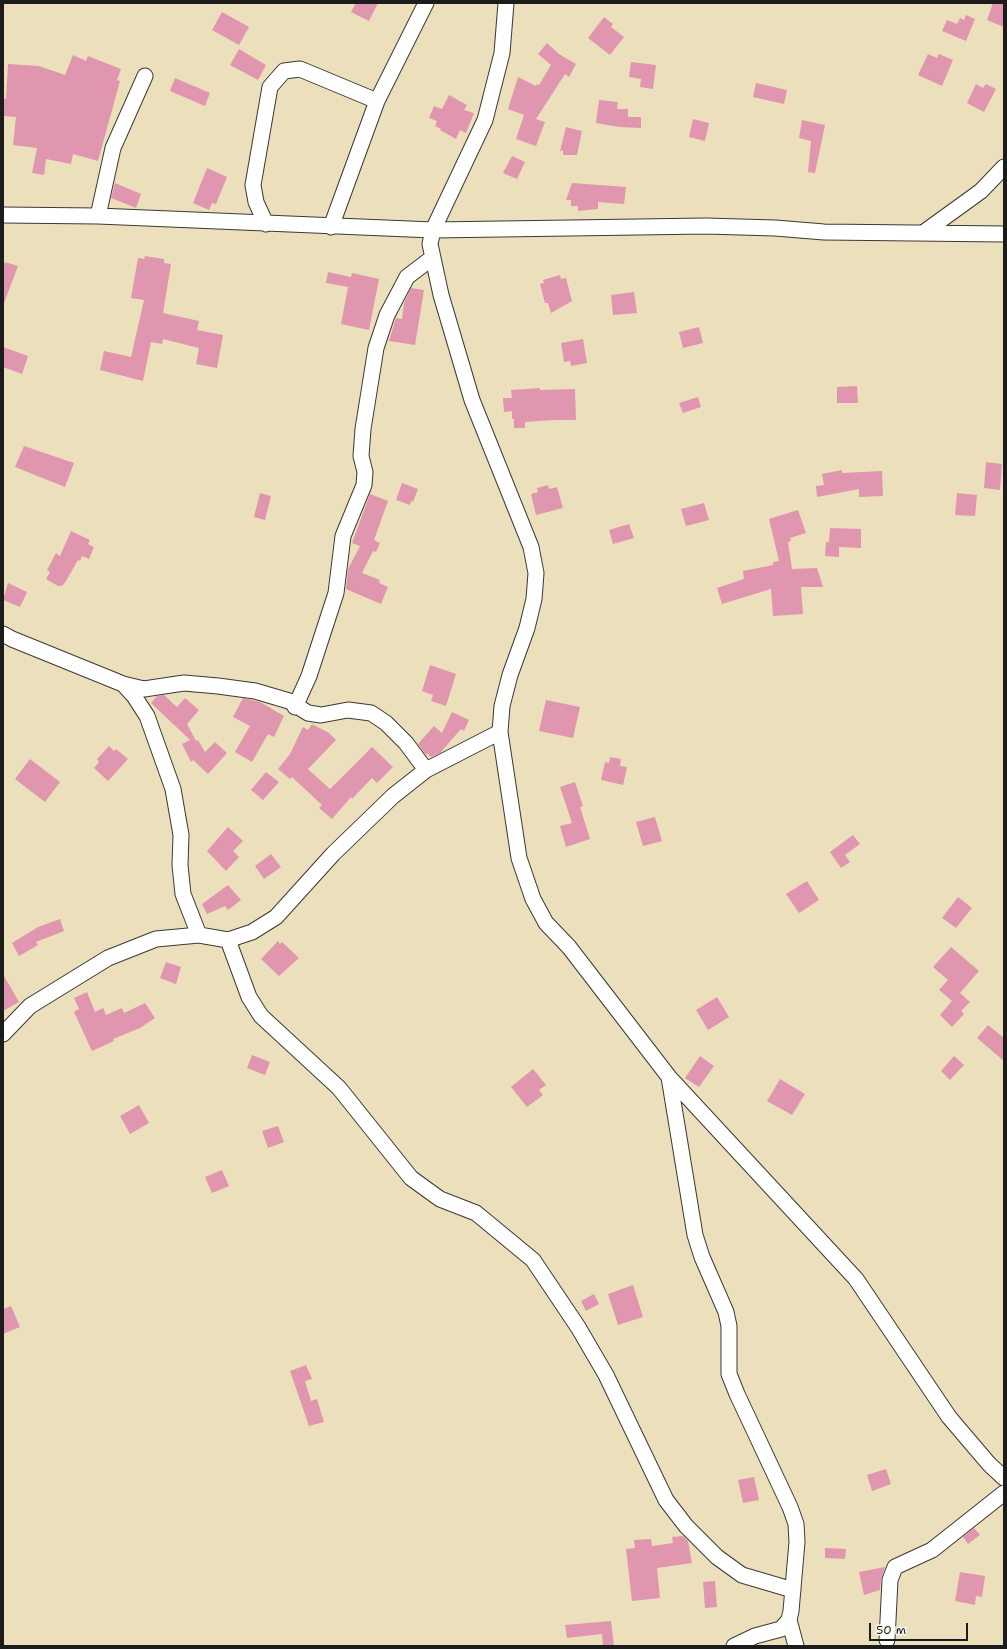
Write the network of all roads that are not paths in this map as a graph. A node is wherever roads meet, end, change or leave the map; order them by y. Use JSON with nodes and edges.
{"nodes":[{"id":1,"x":426,"y":3,"type":"edge"},
{"id":2,"x":506,"y":3,"type":"edge"},
{"id":3,"x":145,"y":76,"type":"dead end"},
{"id":4,"x":377,"y":101,"type":"junction"},
{"id":5,"x":1004,"y":167,"type":"edge"},
{"id":6,"x":3,"y":215,"type":"edge"},
{"id":7,"x":98,"y":216,"type":"junction"},
{"id":8,"x":266,"y":224,"type":"junction"},
{"id":9,"x":331,"y":227,"type":"junction"},
{"id":10,"x":433,"y":230,"type":"junction"},
{"id":11,"x":923,"y":233,"type":"junction"},
{"id":12,"x":1004,"y":234,"type":"edge"},
{"id":13,"x":432,"y":258,"type":"junction"},
{"id":14,"x":3,"y":634,"type":"edge"},
{"id":15,"x":123,"y":684,"type":"junction"},
{"id":16,"x":295,"y":707,"type":"junction"},
{"id":17,"x":500,"y":732,"type":"junction"},
{"id":18,"x":426,"y":770,"type":"junction"},
{"id":19,"x":199,"y":935,"type":"junction"},
{"id":20,"x":228,"y":940,"type":"junction"},
{"id":21,"x":3,"y":1034,"type":"edge"},
{"id":22,"x":670,"y":1077,"type":"junction"},
{"id":23,"x":1004,"y":1478,"type":"edge"},
{"id":24,"x":1004,"y":1493,"type":"edge"},
{"id":25,"x":793,"y":1590,"type":"junction"},
{"id":26,"x":789,"y":1620,"type":"junction"},
{"id":27,"x":887,"y":1640,"type":"dead end"},
{"id":28,"x":734,"y":1646,"type":"edge"},
{"id":29,"x":796,"y":1646,"type":"edge"}],
"edges":[{"from":1,"to":4,"type":"street"},
{"from":2,"to":10,"type":"street"},
{"from":3,"to":7,"type":"street"},
{"from":4,"to":8,"type":"street"},
{"from":4,"to":9,"type":"street"},
{"from":5,"to":11,"type":"street"},
{"from":6,"to":7,"type":"street"},
{"from":7,"to":8,"type":"street"},
{"from":8,"to":9,"type":"street"},
{"from":9,"to":10,"type":"street"},
{"from":10,"to":11,"type":"street"},
{"from":10,"to":13,"type":"street"},
{"from":11,"to":12,"type":"street"},
{"from":13,"to":16,"type":"street"},
{"from":13,"to":17,"type":"street"},
{"from":14,"to":15,"type":"street"},
{"from":15,"to":16,"type":"street"},
{"from":15,"to":19,"type":"street"},
{"from":16,"to":18,"type":"street"},
{"from":17,"to":18,"type":"street"},
{"from":17,"to":22,"type":"street"},
{"from":18,"to":20,"type":"street"},
{"from":19,"to":20,"type":"street"},
{"from":19,"to":21,"type":"street"},
{"from":20,"to":25,"type":"street"},
{"from":22,"to":23,"type":"street"},
{"from":22,"to":25,"type":"street"},
{"from":24,"to":27,"type":"street"},
{"from":25,"to":26,"type":"street"},
{"from":26,"to":28,"type":"street"},
{"from":26,"to":29,"type":"street"}]}
